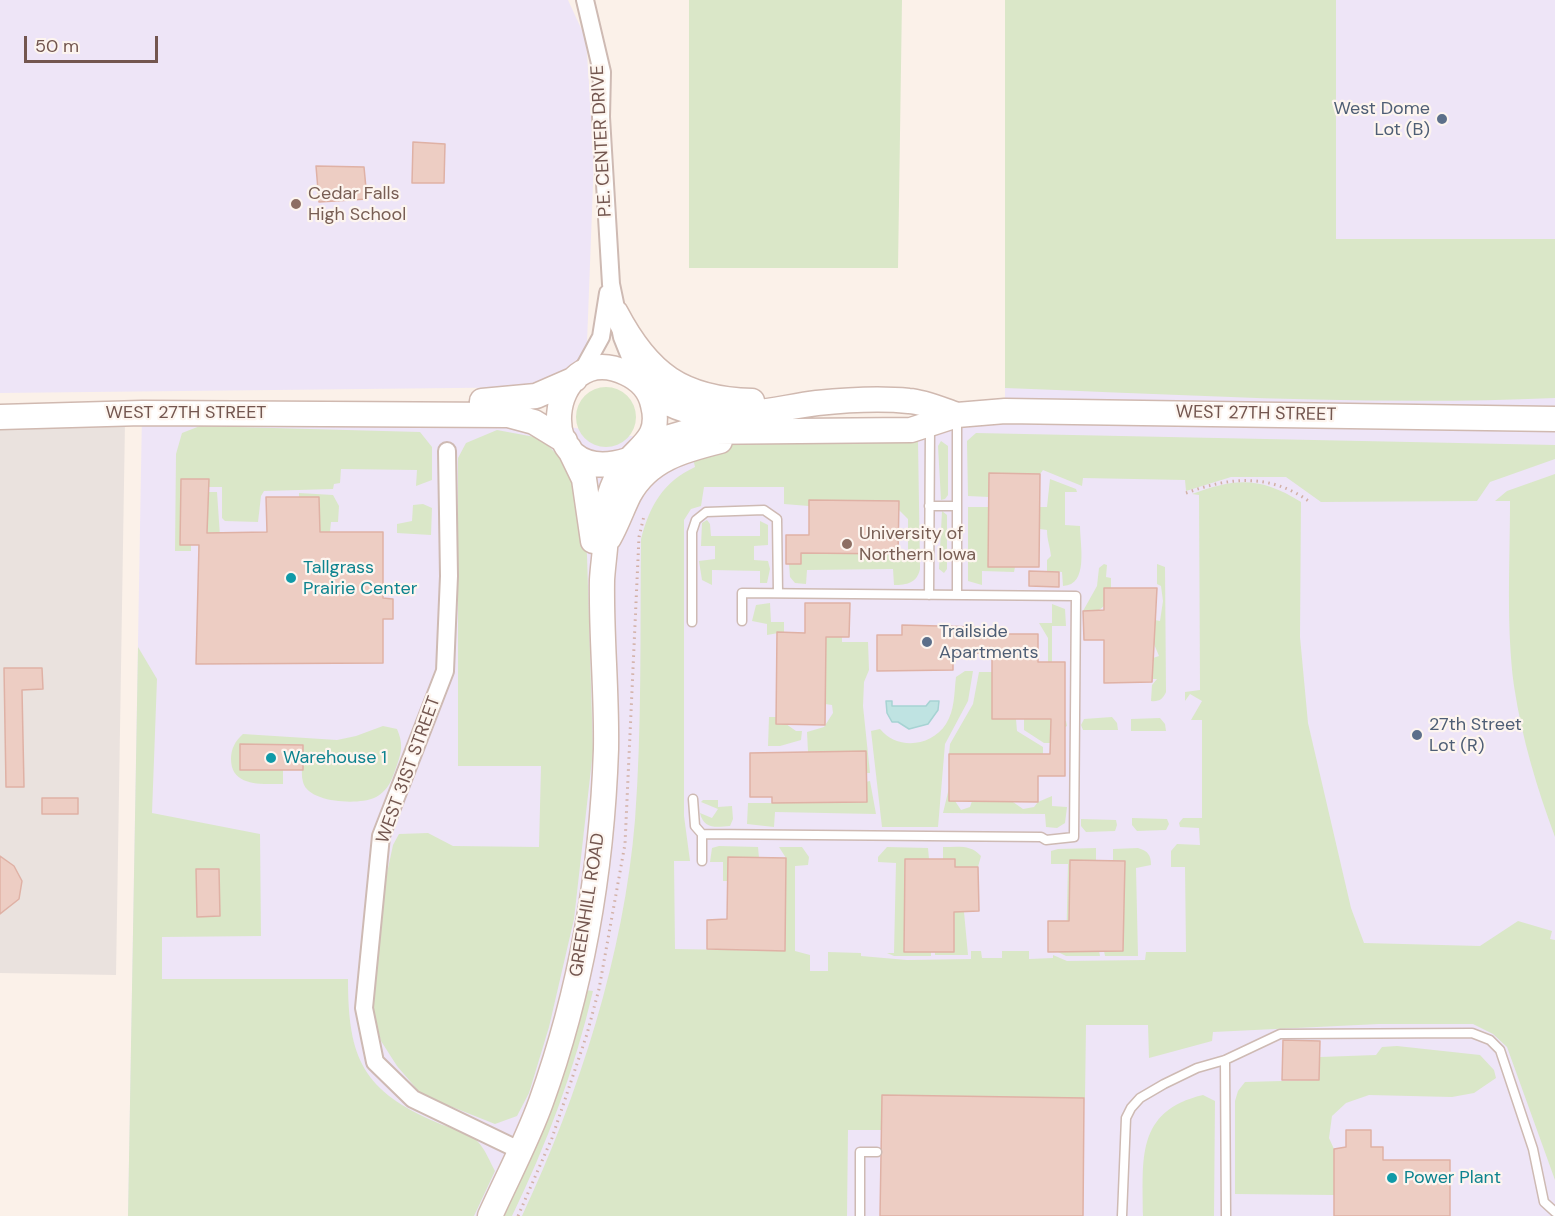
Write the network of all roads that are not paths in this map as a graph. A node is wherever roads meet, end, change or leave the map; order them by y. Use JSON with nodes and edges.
{"nodes":[{"id":1,"x":585,"y":0,"type":"edge"},
{"id":2,"x":611,"y":284,"type":"junction"},
{"id":3,"x":616,"y":313,"type":"junction"},
{"id":4,"x":577,"y":378,"type":"junction"},
{"id":5,"x":643,"y":385,"type":"junction"},
{"id":6,"x":820,"y":403,"type":"junction"},
{"id":7,"x":373,"y":413,"type":"junction"},
{"id":8,"x":930,"y":415,"type":"junction"},
{"id":9,"x":957,"y":415,"type":"junction"},
{"id":10,"x":0,"y":417,"type":"edge"},
{"id":11,"x":1555,"y":418,"type":"edge"},
{"id":12,"x":760,"y":431,"type":"junction"},
{"id":13,"x":567,"y":445,"type":"junction"},
{"id":14,"x":447,"y":451,"type":"dead end"},
{"id":15,"x":635,"y":455,"type":"junction"},
{"id":16,"x":929,"y":506,"type":"junction"},
{"id":17,"x":957,"y":506,"type":"junction"},
{"id":18,"x":606,"y":542,"type":"junction"},
{"id":19,"x":602,"y":578,"type":"junction"},
{"id":20,"x":778,"y":593,"type":"junction"},
{"id":21,"x":957,"y":594,"type":"junction"},
{"id":22,"x":929,"y":595,"type":"junction"},
{"id":23,"x":742,"y":621,"type":"dead end"},
{"id":24,"x":692,"y":622,"type":"dead end"},
{"id":25,"x":693,"y":799,"type":"dead end"},
{"id":26,"x":702,"y":834,"type":"junction"},
{"id":27,"x":702,"y":861,"type":"dead end"},
{"id":28,"x":1225,"y":1060,"type":"junction"},
{"id":29,"x":519,"y":1150,"type":"junction"},
{"id":30,"x":877,"y":1152,"type":"dead end"},
{"id":31,"x":1555,"y":1212,"type":"edge"},
{"id":32,"x":490,"y":1216,"type":"edge"},
{"id":33,"x":860,"y":1216,"type":"edge"},
{"id":34,"x":1122,"y":1216,"type":"edge"},
{"id":35,"x":1226,"y":1216,"type":"edge"}],
"edges":[{"from":1,"to":2,"type":"street","name":"P.E. CENTER DRIVE"},
{"from":2,"to":3,"type":"street","name":"P.E. CENTER DRIVE"},
{"from":2,"to":4,"type":"street","name":"P.E. CENTER DRIVE"},
{"from":3,"to":5,"type":"street","name":"P.E. CENTER DRIVE"},
{"from":3,"to":6,"type":"main road"},
{"from":4,"to":5,"type":"main road"},
{"from":4,"to":7,"type":"main road","name":"WEST 27TH STREET"},
{"from":4,"to":13,"type":"main road"},
{"from":5,"to":6,"type":"main road","name":"WEST 27TH STREET"},
{"from":5,"to":15,"type":"main road"},
{"from":6,"to":8,"type":"main road","name":"WEST 27TH STREET"},
{"from":7,"to":10,"type":"main road","name":"WEST 27TH STREET"},
{"from":7,"to":13,"type":"main road","name":"WEST 27TH STREET"},
{"from":8,"to":9,"type":"main road","name":"WEST 27TH STREET"},
{"from":8,"to":12,"type":"main road","name":"WEST 27TH STREET"},
{"from":8,"to":16,"type":"lane"},
{"from":9,"to":11,"type":"main road","name":"WEST 27TH STREET"},
{"from":9,"to":17,"type":"lane"},
{"from":12,"to":15,"type":"main road","name":"WEST 27TH STREET"},
{"from":12,"to":18,"type":"main road"},
{"from":13,"to":15,"type":"main road"},
{"from":13,"to":19,"type":"main road","name":"GREENHILL ROAD"},
{"from":14,"to":29,"type":"street","name":"WEST 31ST STREET"},
{"from":15,"to":18,"type":"main road","name":"GREENHILL ROAD"},
{"from":16,"to":17,"type":"lane"},
{"from":16,"to":22,"type":"lane"},
{"from":17,"to":21,"type":"lane"},
{"from":18,"to":19,"type":"main road","name":"GREENHILL ROAD"},
{"from":19,"to":29,"type":"main road","name":"GREENHILL ROAD"},
{"from":20,"to":22,"type":"lane"},
{"from":20,"to":23,"type":"lane"},
{"from":20,"to":24,"type":"lane"},
{"from":21,"to":22,"type":"lane"},
{"from":21,"to":26,"type":"lane"},
{"from":25,"to":26,"type":"lane"},
{"from":26,"to":27,"type":"lane"},
{"from":28,"to":31,"type":"lane"},
{"from":28,"to":34,"type":"lane"},
{"from":28,"to":35,"type":"lane"},
{"from":29,"to":32,"type":"main road","name":"GREENHILL ROAD"},
{"from":30,"to":33,"type":"lane"}]}
